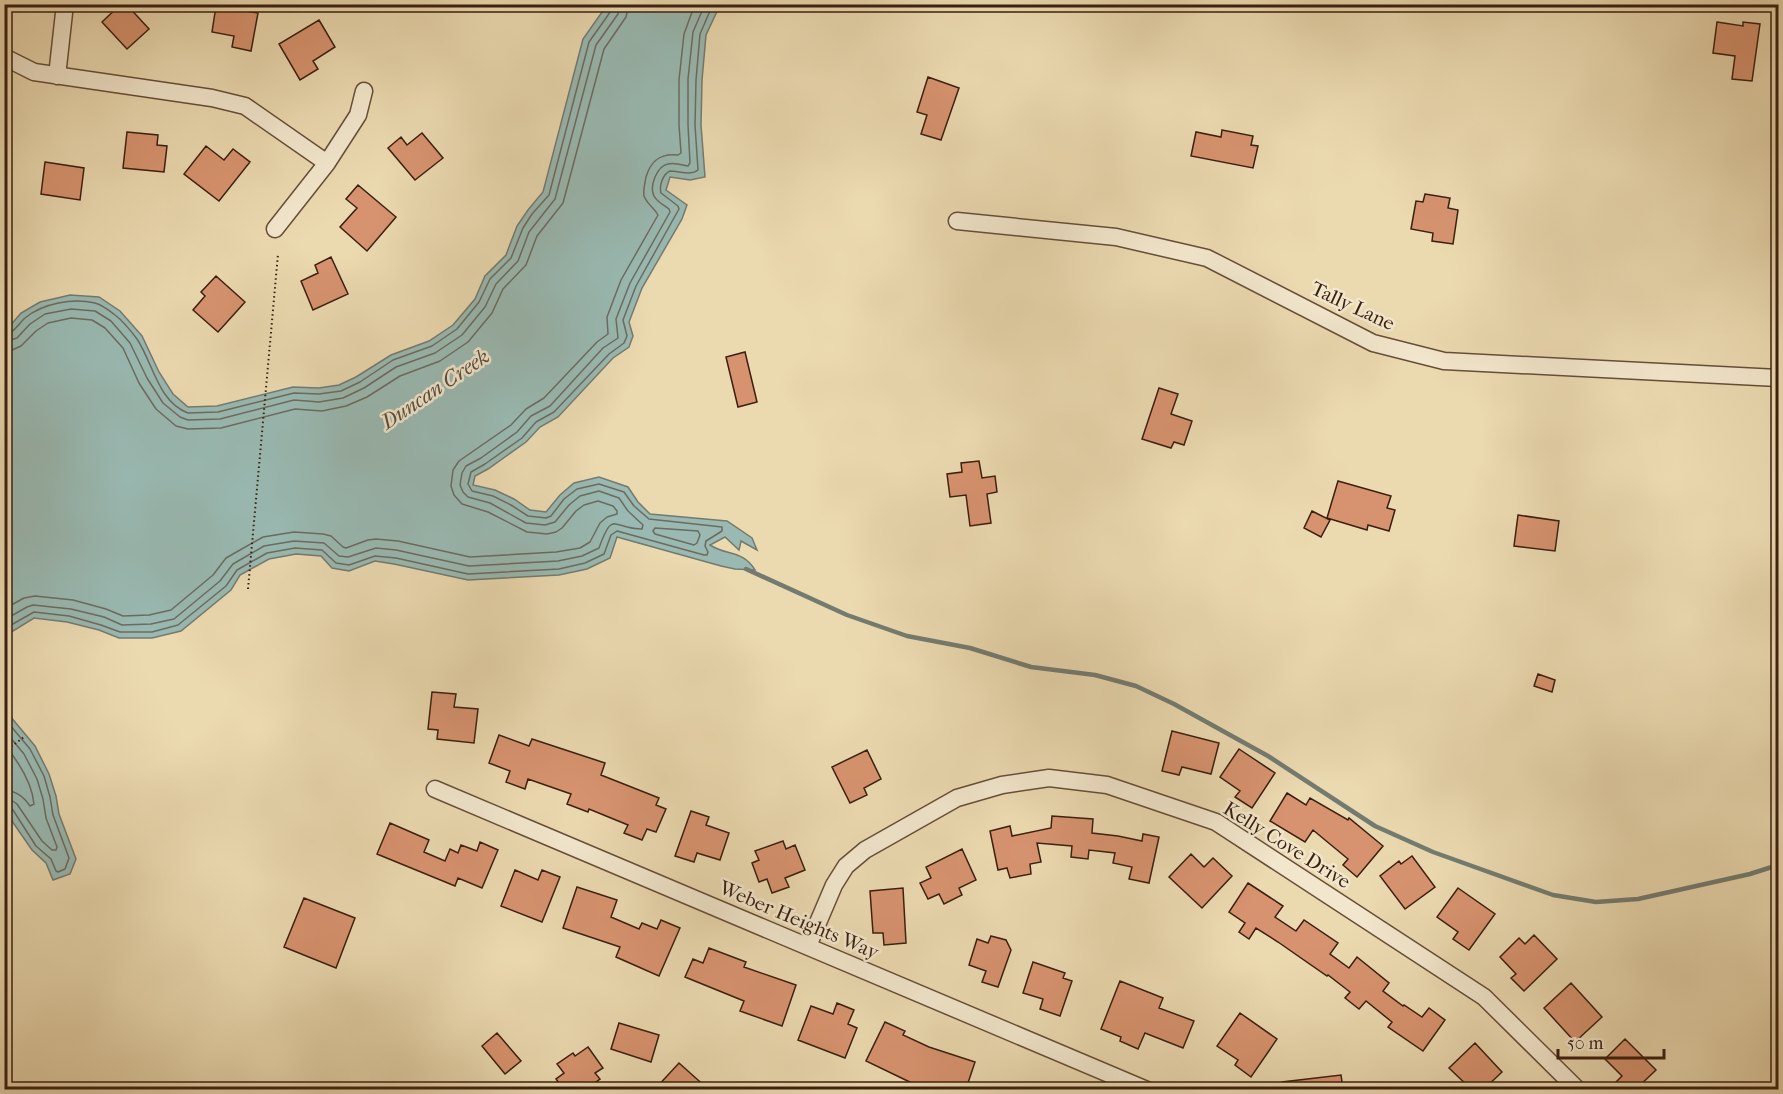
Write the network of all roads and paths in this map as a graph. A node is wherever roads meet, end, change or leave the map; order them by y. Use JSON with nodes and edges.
{"nodes":[{"id":1,"x":65,"y":4,"type":"edge"},
{"id":2,"x":4,"y":57,"type":"edge"},
{"id":3,"x":57,"y":76,"type":"junction"},
{"id":4,"x":364,"y":92,"type":"dead end"},
{"id":5,"x":327,"y":162,"type":"junction"},
{"id":6,"x":957,"y":220,"type":"dead end"},
{"id":7,"x":275,"y":229,"type":"dead end"},
{"id":8,"x":278,"y":254,"type":"dead end"},
{"id":9,"x":1779,"y":378,"type":"edge"},
{"id":10,"x":248,"y":589,"type":"dead end"},
{"id":11,"x":24,"y":737,"type":"dead end"},
{"id":12,"x":4,"y":752,"type":"edge"},
{"id":13,"x":435,"y":789,"type":"dead end"},
{"id":14,"x":808,"y":946,"type":"junction"},
{"id":15,"x":1147,"y":1089,"type":"edge"},
{"id":16,"x":1578,"y":1089,"type":"edge"}],
"edges":[{"from":1,"to":3,"type":"street"},
{"from":2,"to":3,"type":"street"},
{"from":3,"to":5,"type":"street"},
{"from":4,"to":5,"type":"street"},
{"from":5,"to":7,"type":"street"},
{"from":6,"to":9,"type":"street","name":"Tally Lane"},
{"from":8,"to":10,"type":"path"},
{"from":11,"to":12,"type":"path"},
{"from":13,"to":14,"type":"street","name":"Weber Heights Way"},
{"from":14,"to":15,"type":"street","name":"Weber Heights Way"},
{"from":14,"to":16,"type":"street","name":"Kelly Cove Drive"}]}
